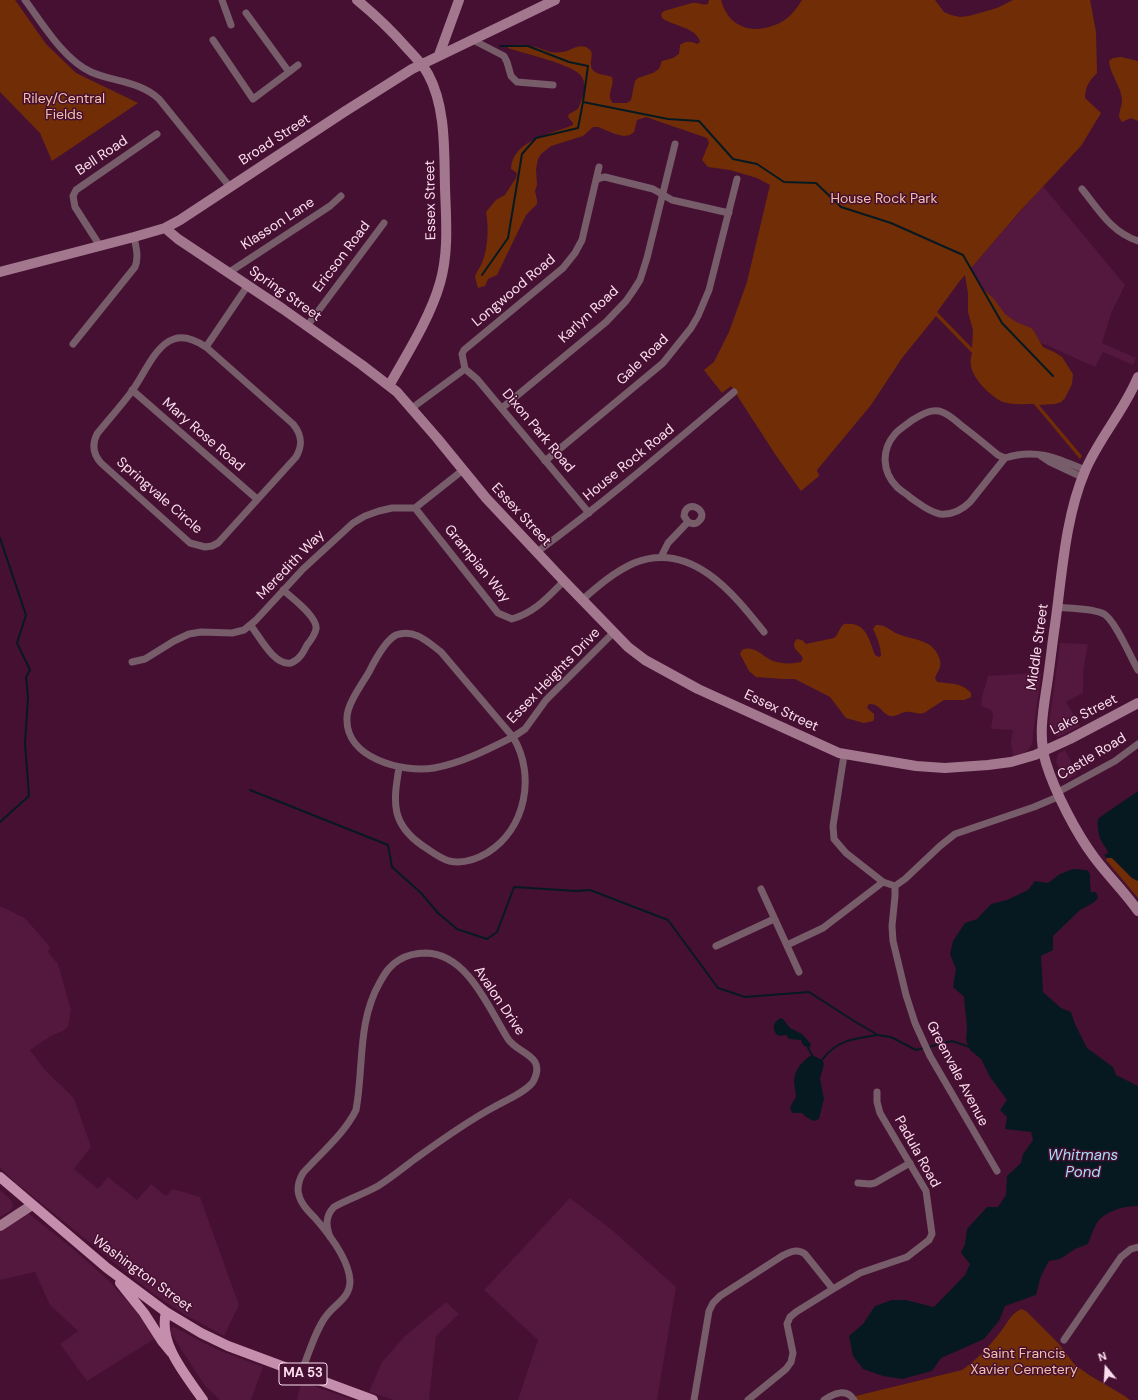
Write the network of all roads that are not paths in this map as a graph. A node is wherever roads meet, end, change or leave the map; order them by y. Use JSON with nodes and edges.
{"nodes":[{"id":1,"x":25,"y":0,"type":"edge"},
{"id":2,"x":222,"y":0,"type":"edge"},
{"id":3,"x":357,"y":0,"type":"edge"},
{"id":4,"x":459,"y":0,"type":"edge"},
{"id":5,"x":555,"y":0,"type":"edge"},
{"id":6,"x":246,"y":13,"type":"dead end"},
{"id":7,"x":231,"y":25,"type":"dead end"},
{"id":8,"x":213,"y":40,"type":"dead end"},
{"id":9,"x":473,"y":40,"type":"junction"},
{"id":10,"x":438,"y":55,"type":"junction"},
{"id":11,"x":422,"y":64,"type":"junction"},
{"id":12,"x":298,"y":65,"type":"dead end"},
{"id":13,"x":289,"y":72,"type":"junction"},
{"id":14,"x":553,"y":85,"type":"dead end"},
{"id":15,"x":156,"y":134,"type":"dead end"},
{"id":16,"x":674,"y":144,"type":"dead end"},
{"id":17,"x":599,"y":168,"type":"dead end"},
{"id":18,"x":737,"y":179,"type":"dead end"},
{"id":19,"x":596,"y":180,"type":"junction"},
{"id":20,"x":230,"y":187,"type":"junction"},
{"id":21,"x":1082,"y":189,"type":"dead end"},
{"id":22,"x":663,"y":194,"type":"junction"},
{"id":23,"x":341,"y":196,"type":"dead end"},
{"id":24,"x":729,"y":212,"type":"junction"},
{"id":25,"x":384,"y":223,"type":"dead end"},
{"id":26,"x":165,"y":228,"type":"junction"},
{"id":27,"x":134,"y":237,"type":"junction"},
{"id":28,"x":1138,"y":241,"type":"edge"},
{"id":29,"x":100,"y":246,"type":"junction"},
{"id":30,"x":0,"y":272,"type":"edge"},
{"id":31,"x":228,"y":273,"type":"junction"},
{"id":32,"x":248,"y":285,"type":"junction"},
{"id":33,"x":307,"y":326,"type":"junction"},
{"id":34,"x":73,"y":344,"type":"dead end"},
{"id":35,"x":206,"y":347,"type":"junction"},
{"id":36,"x":465,"y":369,"type":"junction"},
{"id":37,"x":1138,"y":377,"type":"edge"},
{"id":38,"x":389,"y":386,"type":"junction"},
{"id":39,"x":132,"y":390,"type":"junction"},
{"id":40,"x":734,"y":392,"type":"dead end"},
{"id":41,"x":412,"y":408,"type":"junction"},
{"id":42,"x":502,"y":408,"type":"junction"},
{"id":43,"x":1005,"y":458,"type":"junction"},
{"id":44,"x":545,"y":461,"type":"junction"},
{"id":45,"x":463,"y":470,"type":"junction"},
{"id":46,"x":1084,"y":474,"type":"junction"},
{"id":47,"x":258,"y":498,"type":"junction"},
{"id":48,"x":415,"y":508,"type":"junction"},
{"id":49,"x":589,"y":513,"type":"junction"},
{"id":50,"x":688,"y":522,"type":"dead end"},
{"id":51,"x":537,"y":552,"type":"junction"},
{"id":52,"x":661,"y":557,"type":"junction"},
{"id":53,"x":564,"y":581,"type":"junction"},
{"id":54,"x":283,"y":590,"type":"junction"},
{"id":55,"x":582,"y":600,"type":"junction"},
{"id":56,"x":1058,"y":607,"type":"junction"},
{"id":57,"x":251,"y":626,"type":"junction"},
{"id":58,"x":764,"y":632,"type":"dead end"},
{"id":59,"x":613,"y":633,"type":"junction"},
{"id":60,"x":132,"y":662,"type":"dead end"},
{"id":61,"x":1138,"y":670,"type":"edge"},
{"id":62,"x":1138,"y":703,"type":"edge"},
{"id":63,"x":513,"y":737,"type":"junction"},
{"id":64,"x":1138,"y":744,"type":"edge"},
{"id":65,"x":1044,"y":752,"type":"junction"},
{"id":66,"x":844,"y":755,"type":"junction"},
{"id":67,"x":399,"y":768,"type":"junction"},
{"id":68,"x":1059,"y":794,"type":"junction"},
{"id":69,"x":883,"y":882,"type":"junction"},
{"id":70,"x":895,"y":886,"type":"junction"},
{"id":71,"x":760,"y":889,"type":"dead end"},
{"id":72,"x":1138,"y":911,"type":"edge"},
{"id":73,"x":774,"y":919,"type":"junction"},
{"id":74,"x":787,"y":945,"type":"junction"},
{"id":75,"x":716,"y":946,"type":"dead end"},
{"id":76,"x":800,"y":972,"type":"dead end"},
{"id":77,"x":878,"y":1092,"type":"dead end"},
{"id":78,"x":910,"y":1163,"type":"junction"},
{"id":79,"x":997,"y":1171,"type":"dead end"},
{"id":80,"x":0,"y":1177,"type":"edge"},
{"id":81,"x":858,"y":1183,"type":"dead end"},
{"id":82,"x":32,"y":1205,"type":"junction"},
{"id":83,"x":0,"y":1226,"type":"edge"},
{"id":84,"x":330,"y":1237,"type":"junction"},
{"id":85,"x":1138,"y":1247,"type":"edge"},
{"id":86,"x":107,"y":1268,"type":"junction"},
{"id":87,"x":833,"y":1289,"type":"junction"},
{"id":88,"x":164,"y":1311,"type":"junction"},
{"id":89,"x":158,"y":1335,"type":"junction"},
{"id":90,"x":1064,"y":1340,"type":"dead end"},
{"id":91,"x":171,"y":1352,"type":"junction"},
{"id":92,"x":301,"y":1373,"type":"junction"},
{"id":93,"x":203,"y":1400,"type":"edge"},
{"id":94,"x":373,"y":1400,"type":"edge"},
{"id":95,"x":694,"y":1400,"type":"edge"},
{"id":96,"x":748,"y":1400,"type":"edge"},
{"id":97,"x":824,"y":1400,"type":"edge"},
{"id":98,"x":854,"y":1400,"type":"edge"}],
"edges":[{"from":1,"to":20,"type":"street"},
{"from":2,"to":7,"type":"street"},
{"from":3,"to":11,"type":"street","name":"Essex Street"},
{"from":4,"to":10,"type":"street"},
{"from":5,"to":9,"type":"street","name":"Broad Street"},
{"from":6,"to":13,"type":"street"},
{"from":8,"to":13,"type":"street"},
{"from":9,"to":10,"type":"street","name":"Broad Street"},
{"from":9,"to":14,"type":"street"},
{"from":10,"to":11,"type":"street","name":"Broad Street"},
{"from":11,"to":20,"type":"street","name":"Broad Street"},
{"from":11,"to":38,"type":"street","name":"Essex Street"},
{"from":12,"to":13,"type":"street"},
{"from":15,"to":29,"type":"street","name":"Bell Road"},
{"from":16,"to":22,"type":"street","name":"Karlyn Road"},
{"from":17,"to":19,"type":"street","name":"Longwood Road"},
{"from":18,"to":24,"type":"street","name":"Gale Road"},
{"from":19,"to":22,"type":"street"},
{"from":19,"to":36,"type":"street","name":"Longwood Road"},
{"from":20,"to":26,"type":"street","name":"Broad Street"},
{"from":21,"to":28,"type":"street"},
{"from":22,"to":24,"type":"street"},
{"from":22,"to":42,"type":"street","name":"Karlyn Road"},
{"from":23,"to":31,"type":"street","name":"Klasson Lane"},
{"from":24,"to":44,"type":"street","name":"Gale Road"},
{"from":25,"to":33,"type":"street","name":"Ericson Road"},
{"from":26,"to":27,"type":"street","name":"Broad Street"},
{"from":26,"to":31,"type":"street","name":"Spring Street"},
{"from":27,"to":29,"type":"street","name":"Broad Street"},
{"from":27,"to":34,"type":"street"},
{"from":29,"to":30,"type":"street","name":"Broad Street"},
{"from":31,"to":32,"type":"street","name":"Spring Street"},
{"from":32,"to":33,"type":"street","name":"Spring Street"},
{"from":32,"to":35,"type":"street"},
{"from":33,"to":38,"type":"street","name":"Spring Street"},
{"from":35,"to":39,"type":"street","name":"Springvale Circle"},
{"from":35,"to":47,"type":"street","name":"Springvale Circle"},
{"from":36,"to":41,"type":"street"},
{"from":36,"to":42,"type":"street","name":"Dixon Park Road"},
{"from":37,"to":46,"type":"street","name":"Middle Street"},
{"from":38,"to":41,"type":"street","name":"Essex Street"},
{"from":39,"to":47,"type":"street","name":"Mary Rose Road"},
{"from":39,"to":47,"type":"street","name":"Springvale Circle"},
{"from":40,"to":49,"type":"street","name":"House Rock Road"},
{"from":41,"to":45,"type":"street","name":"Essex Street"},
{"from":42,"to":44,"type":"street","name":"Dixon Park Road"},
{"from":43,"to":43,"type":"street"},
{"from":43,"to":46,"type":"street"},
{"from":44,"to":49,"type":"street","name":"Dixon Park Road"},
{"from":45,"to":48,"type":"street"},
{"from":45,"to":51,"type":"street","name":"Essex Street"},
{"from":46,"to":56,"type":"street","name":"Middle Street"},
{"from":48,"to":53,"type":"street","name":"Grampian Way"},
{"from":48,"to":54,"type":"street","name":"Meredith Way"},
{"from":49,"to":51,"type":"street","name":"House Rock Road"},
{"from":50,"to":52,"type":"street"},
{"from":51,"to":53,"type":"street","name":"Essex Street"},
{"from":52,"to":55,"type":"street"},
{"from":52,"to":58,"type":"street"},
{"from":53,"to":55,"type":"street","name":"Essex Street"},
{"from":54,"to":57,"type":"street","name":"Meredith Way"},
{"from":54,"to":57,"type":"street"},
{"from":55,"to":59,"type":"street","name":"Essex Street"},
{"from":56,"to":61,"type":"street"},
{"from":56,"to":65,"type":"street","name":"Middle Street"},
{"from":57,"to":60,"type":"street","name":"Meredith Way"},
{"from":59,"to":63,"type":"street","name":"Essex Heights Drive"},
{"from":59,"to":66,"type":"street","name":"Essex Street"},
{"from":62,"to":65,"type":"street","name":"Lake Street"},
{"from":63,"to":67,"type":"street","name":"Essex Heights Drive"},
{"from":63,"to":67,"type":"street"},
{"from":63,"to":67,"type":"street","name":"Essex Heights Drive"},
{"from":64,"to":68,"type":"street","name":"Castle Road"},
{"from":65,"to":66,"type":"street","name":"Essex Street"},
{"from":65,"to":68,"type":"street","name":"Middle Street"},
{"from":66,"to":69,"type":"street"},
{"from":68,"to":70,"type":"street","name":"Castle Road"},
{"from":68,"to":72,"type":"street","name":"Middle Street"},
{"from":69,"to":70,"type":"street"},
{"from":69,"to":74,"type":"street"},
{"from":70,"to":79,"type":"street","name":"Greenvale Avenue"},
{"from":71,"to":73,"type":"street"},
{"from":73,"to":74,"type":"street"},
{"from":73,"to":75,"type":"street"},
{"from":74,"to":76,"type":"street"},
{"from":77,"to":78,"type":"street","name":"Padula Road"},
{"from":78,"to":81,"type":"street"},
{"from":78,"to":87,"type":"street","name":"Padula Road"},
{"from":80,"to":82,"type":"main road","name":"Washington Street","number":"MA 53"},
{"from":82,"to":83,"type":"street"},
{"from":82,"to":86,"type":"main road","name":"Washington Street","number":"MA 53"},
{"from":84,"to":84,"type":"street","name":"Avalon Drive"},
{"from":84,"to":92,"type":"street","name":"Avalon Drive"},
{"from":85,"to":90,"type":"street"},
{"from":86,"to":88,"type":"main road","name":"Washington Street","number":"MA 53"},
{"from":86,"to":89,"type":"main road"},
{"from":87,"to":95,"type":"street"},
{"from":87,"to":96,"type":"street"},
{"from":88,"to":89,"type":"main road"},
{"from":88,"to":91,"type":"main road"},
{"from":88,"to":92,"type":"main road","name":"Washington Street","number":"MA 53"},
{"from":89,"to":91,"type":"main road"},
{"from":91,"to":93,"type":"main road"},
{"from":92,"to":94,"type":"main road","name":"Washington Street","number":"MA 53"},
{"from":97,"to":98,"type":"street"}]}
